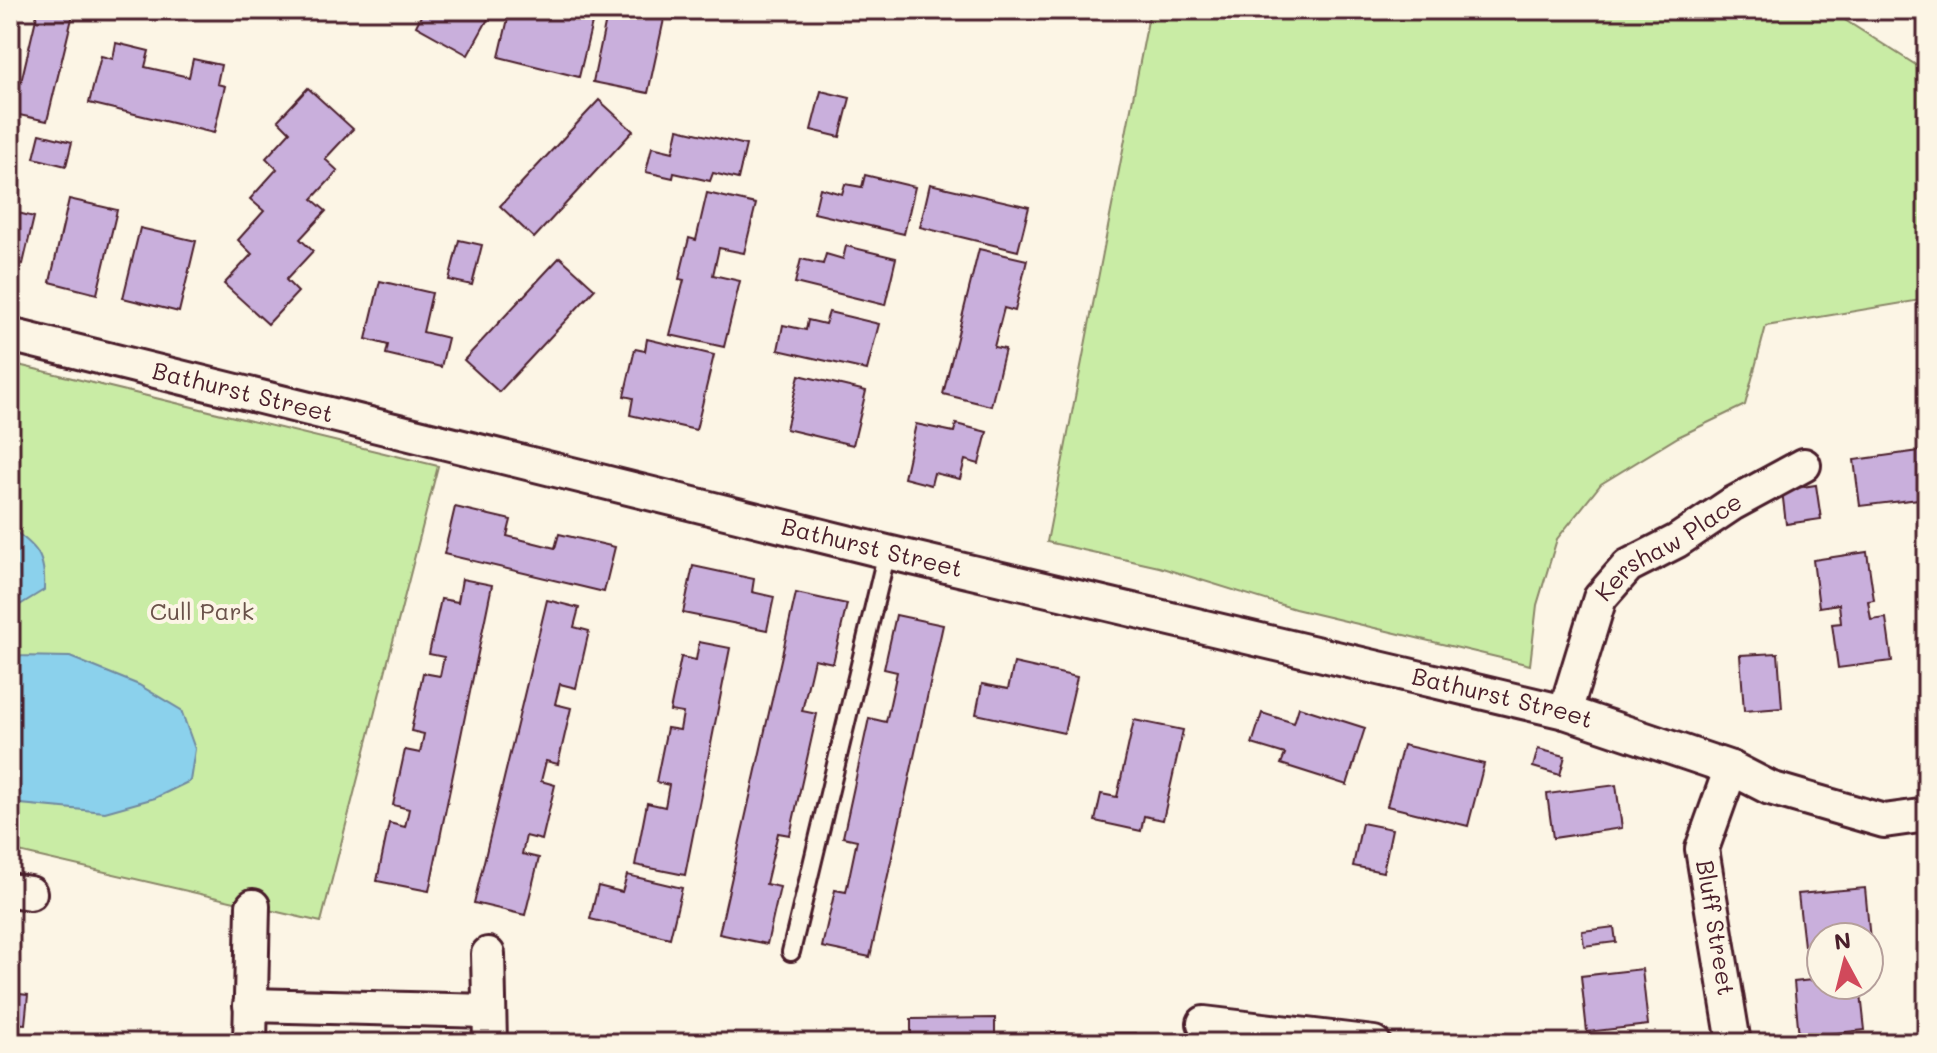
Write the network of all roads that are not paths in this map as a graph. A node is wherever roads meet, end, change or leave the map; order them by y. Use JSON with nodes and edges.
{"nodes":[{"id":1,"x":10,"y":335,"type":"edge"},
{"id":2,"x":1804,"y":465,"type":"dead end"},
{"id":3,"x":887,"y":552,"type":"junction"},
{"id":4,"x":1565,"y":712,"type":"junction"},
{"id":5,"x":1731,"y":768,"type":"junction"},
{"id":6,"x":1927,"y":815,"type":"edge"},
{"id":7,"x":253,"y":906,"type":"dead end"},
{"id":8,"x":791,"y":952,"type":"dead end"},
{"id":9,"x":488,"y":954,"type":"dead end"},
{"id":10,"x":250,"y":1005,"type":"junction"},
{"id":11,"x":489,"y":1011,"type":"junction"},
{"id":12,"x":1204,"y":1023,"type":"dead end"},
{"id":13,"x":250,"y":1043,"type":"edge"},
{"id":14,"x":490,"y":1043,"type":"edge"},
{"id":15,"x":1374,"y":1043,"type":"edge"},
{"id":16,"x":1734,"y":1043,"type":"edge"}],
"edges":[{"from":1,"to":3,"type":"street","name":"Bathurst Street"},
{"from":2,"to":4,"type":"street","name":"Kershaw Place"},
{"from":3,"to":4,"type":"street","name":"Bathurst Street"},
{"from":3,"to":8,"type":"lane"},
{"from":4,"to":5,"type":"street","name":"Bathurst Street"},
{"from":5,"to":6,"type":"street","name":"Bathurst Street"},
{"from":5,"to":16,"type":"street","name":"Bluff Street"},
{"from":7,"to":10,"type":"street"},
{"from":9,"to":11,"type":"street"},
{"from":10,"to":11,"type":"street"},
{"from":10,"to":13,"type":"street"},
{"from":11,"to":14,"type":"street"},
{"from":12,"to":15,"type":"street"}]}
